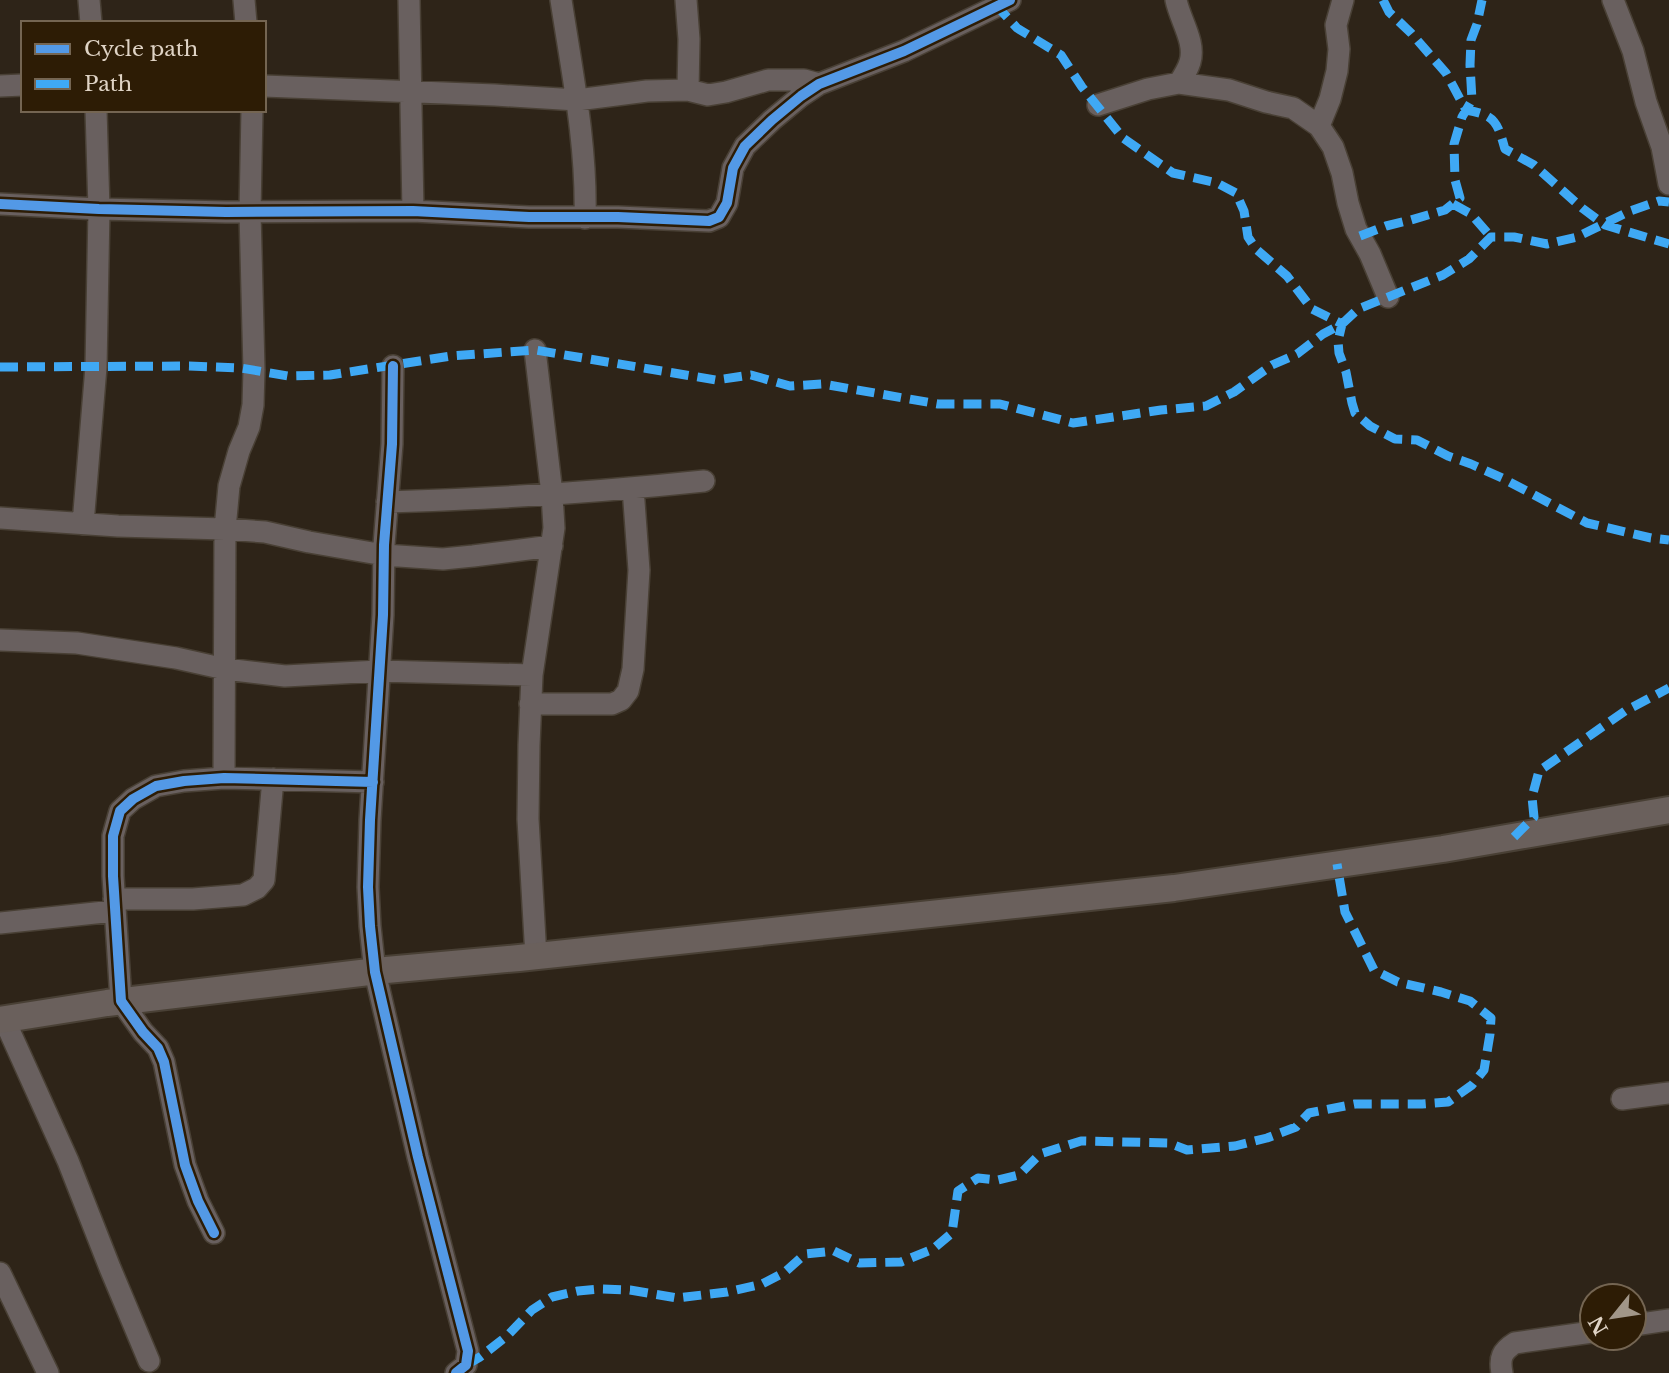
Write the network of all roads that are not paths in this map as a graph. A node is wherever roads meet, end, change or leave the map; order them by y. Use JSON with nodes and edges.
{"nodes":[{"id":1,"x":89,"y":0,"type":"edge"},
{"id":2,"x":244,"y":0,"type":"edge"},
{"id":3,"x":409,"y":0,"type":"edge"},
{"id":4,"x":561,"y":0,"type":"edge"},
{"id":5,"x":686,"y":0,"type":"edge"},
{"id":6,"x":1010,"y":0,"type":"edge"},
{"id":7,"x":1176,"y":0,"type":"edge"},
{"id":8,"x":1343,"y":0,"type":"edge"},
{"id":9,"x":1613,"y":0,"type":"edge"},
{"id":10,"x":91,"y":21,"type":"edge"},
{"id":11,"x":246,"y":21,"type":"edge"},
{"id":12,"x":1179,"y":83,"type":"junction"},
{"id":13,"x":819,"y":84,"type":"junction"},
{"id":14,"x":21,"y":85,"type":"edge"},
{"id":15,"x":0,"y":86,"type":"edge"},
{"id":16,"x":266,"y":86,"type":"edge"},
{"id":17,"x":688,"y":90,"type":"junction"},
{"id":18,"x":411,"y":92,"type":"junction"},
{"id":19,"x":577,"y":100,"type":"junction"},
{"id":20,"x":1098,"y":105,"type":"dead end"},
{"id":21,"x":96,"y":112,"type":"edge"},
{"id":22,"x":251,"y":112,"type":"edge"},
{"id":23,"x":1319,"y":126,"type":"junction"},
{"id":24,"x":1669,"y":184,"type":"edge"},
{"id":25,"x":0,"y":204,"type":"edge"},
{"id":26,"x":99,"y":209,"type":"junction"},
{"id":27,"x":412,"y":211,"type":"junction"},
{"id":28,"x":250,"y":212,"type":"junction"},
{"id":29,"x":585,"y":218,"type":"junction"},
{"id":30,"x":1388,"y":297,"type":"dead end"},
{"id":31,"x":535,"y":350,"type":"dead end"},
{"id":32,"x":393,"y":366,"type":"dead end"},
{"id":33,"x":704,"y":481,"type":"dead end"},
{"id":34,"x":633,"y":488,"type":"junction"},
{"id":35,"x":552,"y":494,"type":"junction"},
{"id":36,"x":387,"y":502,"type":"junction"},
{"id":37,"x":0,"y":518,"type":"edge"},
{"id":38,"x":83,"y":524,"type":"junction"},
{"id":39,"x":225,"y":530,"type":"junction"},
{"id":40,"x":552,"y":546,"type":"junction"},
{"id":41,"x":384,"y":555,"type":"junction"},
{"id":42,"x":0,"y":640,"type":"edge"},
{"id":43,"x":225,"y":669,"type":"junction"},
{"id":44,"x":379,"y":671,"type":"junction"},
{"id":45,"x":532,"y":675,"type":"junction"},
{"id":46,"x":530,"y":704,"type":"junction"},
{"id":47,"x":224,"y":778,"type":"junction"},
{"id":48,"x":273,"y":779,"type":"junction"},
{"id":49,"x":373,"y":782,"type":"junction"},
{"id":50,"x":1669,"y":810,"type":"edge"},
{"id":51,"x":114,"y":905,"type":"junction"},
{"id":52,"x":0,"y":923,"type":"edge"},
{"id":53,"x":537,"y":957,"type":"junction"},
{"id":54,"x":374,"y":972,"type":"junction"},
{"id":55,"x":121,"y":1002,"type":"junction"},
{"id":56,"x":2,"y":1020,"type":"edge"},
{"id":57,"x":1669,"y":1093,"type":"edge"},
{"id":58,"x":1622,"y":1099,"type":"dead end"},
{"id":59,"x":214,"y":1233,"type":"dead end"},
{"id":60,"x":0,"y":1273,"type":"edge"},
{"id":61,"x":1669,"y":1320,"type":"edge"},
{"id":62,"x":1648,"y":1323,"type":"edge"},
{"id":63,"x":1578,"y":1334,"type":"edge"},
{"id":64,"x":149,"y":1361,"type":"dead end"},
{"id":65,"x":48,"y":1373,"type":"edge"},
{"id":66,"x":456,"y":1373,"type":"edge"},
{"id":67,"x":1502,"y":1373,"type":"edge"}],
"edges":[{"from":1,"to":10,"type":"street"},
{"from":2,"to":11,"type":"street"},
{"from":3,"to":18,"type":"street"},
{"from":4,"to":19,"type":"street"},
{"from":5,"to":17,"type":"street"},
{"from":6,"to":13,"type":"street"},
{"from":7,"to":12,"type":"street"},
{"from":8,"to":23,"type":"street"},
{"from":9,"to":24,"type":"street"},
{"from":12,"to":20,"type":"street"},
{"from":12,"to":23,"type":"street"},
{"from":13,"to":17,"type":"street"},
{"from":13,"to":29,"type":"street"},
{"from":14,"to":15,"type":"street"},
{"from":16,"to":18,"type":"street"},
{"from":17,"to":19,"type":"street"},
{"from":18,"to":19,"type":"street"},
{"from":18,"to":27,"type":"street"},
{"from":19,"to":29,"type":"street"},
{"from":21,"to":26,"type":"street"},
{"from":22,"to":28,"type":"street"},
{"from":23,"to":30,"type":"street"},
{"from":25,"to":26,"type":"street"},
{"from":26,"to":28,"type":"street"},
{"from":26,"to":38,"type":"street"},
{"from":27,"to":28,"type":"street"},
{"from":27,"to":29,"type":"street"},
{"from":28,"to":39,"type":"street"},
{"from":31,"to":35,"type":"street"},
{"from":32,"to":36,"type":"street"},
{"from":33,"to":34,"type":"street"},
{"from":34,"to":35,"type":"street"},
{"from":34,"to":46,"type":"street"},
{"from":35,"to":36,"type":"street"},
{"from":35,"to":40,"type":"street"},
{"from":36,"to":41,"type":"street"},
{"from":37,"to":38,"type":"street"},
{"from":38,"to":39,"type":"street"},
{"from":39,"to":41,"type":"street"},
{"from":39,"to":43,"type":"street"},
{"from":40,"to":41,"type":"street"},
{"from":40,"to":45,"type":"street"},
{"from":41,"to":44,"type":"street"},
{"from":42,"to":43,"type":"street"},
{"from":43,"to":44,"type":"street"},
{"from":43,"to":47,"type":"street"},
{"from":44,"to":45,"type":"street"},
{"from":44,"to":49,"type":"street"},
{"from":45,"to":46,"type":"street"},
{"from":46,"to":53,"type":"street"},
{"from":47,"to":48,"type":"street"},
{"from":47,"to":51,"type":"street"},
{"from":48,"to":49,"type":"street"},
{"from":48,"to":51,"type":"street"},
{"from":49,"to":54,"type":"street"},
{"from":50,"to":53,"type":"main road"},
{"from":51,"to":52,"type":"street"},
{"from":51,"to":55,"type":"street"},
{"from":53,"to":54,"type":"main road"},
{"from":54,"to":55,"type":"main road"},
{"from":54,"to":66,"type":"street"},
{"from":55,"to":56,"type":"main road"},
{"from":55,"to":59,"type":"street"},
{"from":56,"to":64,"type":"street"},
{"from":57,"to":58,"type":"street"},
{"from":60,"to":65,"type":"street"},
{"from":61,"to":62,"type":"street"},
{"from":63,"to":67,"type":"street"}]}
